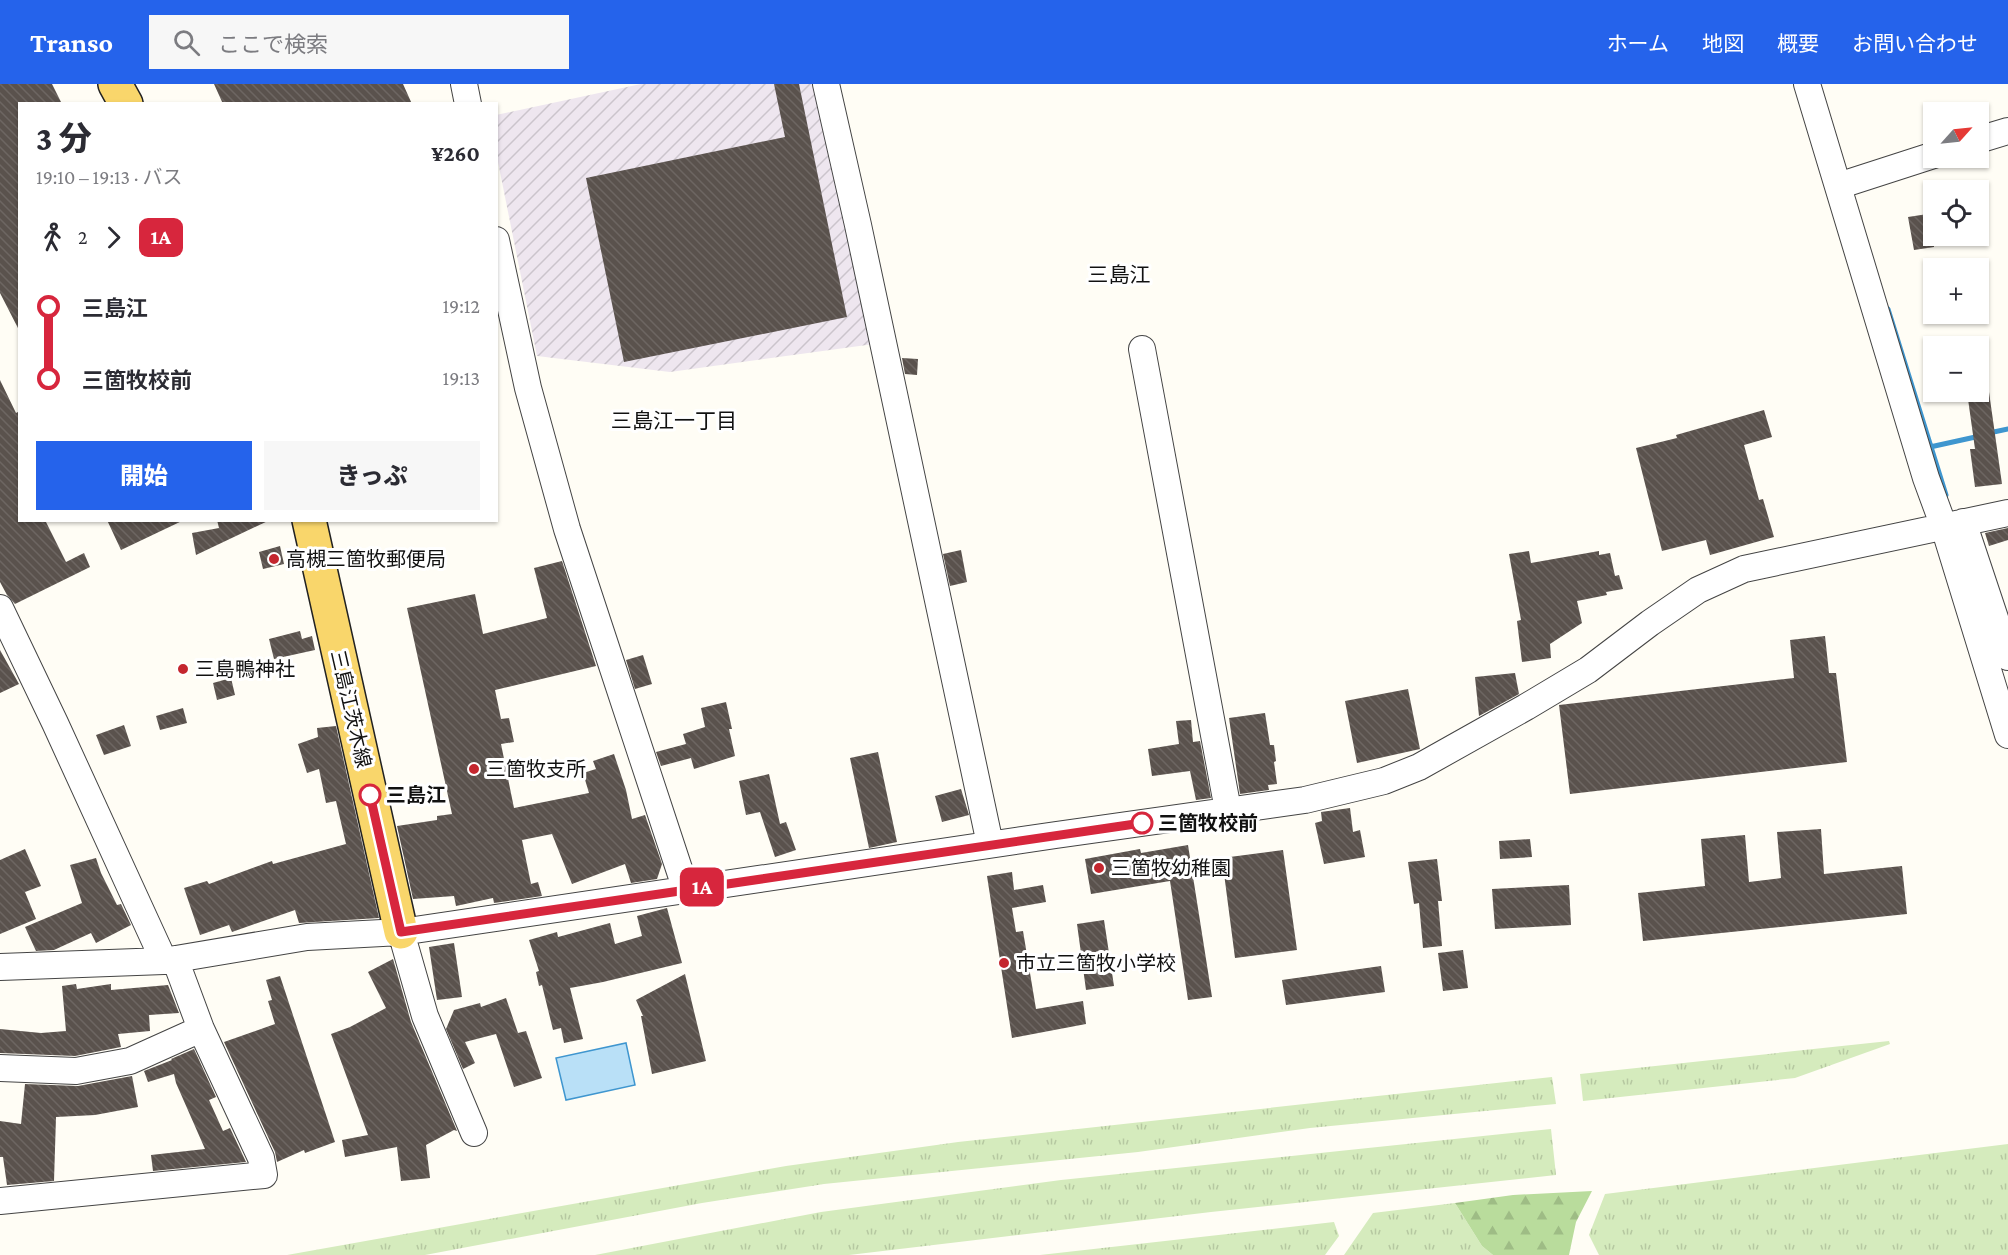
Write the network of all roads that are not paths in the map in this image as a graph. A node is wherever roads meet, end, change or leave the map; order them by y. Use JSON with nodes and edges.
{"nodes":[{"id":1,"x":115,"y":84,"type":"edge"},
{"id":2,"x":464,"y":84,"type":"edge"},
{"id":3,"x":826,"y":84,"type":"edge"},
{"id":4,"x":1807,"y":84,"type":"edge"},
{"id":5,"x":125,"y":102,"type":"edge"},
{"id":6,"x":468,"y":102,"type":"edge"},
{"id":7,"x":2008,"y":131,"type":"edge"},
{"id":8,"x":1989,"y":137,"type":"edge"},
{"id":9,"x":1923,"y":159,"type":"edge"},
{"id":10,"x":1838,"y":186,"type":"junction"},
{"id":11,"x":498,"y":249,"type":"edge"},
{"id":12,"x":1142,"y":349,"type":"dead end"},
{"id":13,"x":2008,"y":513,"type":"edge"},
{"id":14,"x":309,"y":522,"type":"edge"},
{"id":15,"x":1954,"y":524,"type":"junction"},
{"id":16,"x":0,"y":608,"type":"edge"},
{"id":17,"x":2008,"y":657,"type":"edge"},
{"id":18,"x":2008,"y":735,"type":"edge"},
{"id":19,"x":1228,"y":810,"type":"junction"},
{"id":20,"x":990,"y":844,"type":"junction"},
{"id":21,"x":686,"y":890,"type":"junction"},
{"id":22,"x":401,"y":932,"type":"junction"},
{"id":23,"x":169,"y":960,"type":"junction"},
{"id":24,"x":0,"y":967,"type":"edge"},
{"id":25,"x":201,"y":1029,"type":"junction"},
{"id":26,"x":0,"y":1068,"type":"edge"},
{"id":27,"x":474,"y":1133,"type":"dead end"},
{"id":28,"x":0,"y":1201,"type":"edge"}],
"edges":[{"from":1,"to":5,"type":"main road"},
{"from":2,"to":6,"type":"street"},
{"from":3,"to":20,"type":"street"},
{"from":4,"to":10,"type":"street"},
{"from":7,"to":8,"type":"street"},
{"from":9,"to":10,"type":"street"},
{"from":10,"to":15,"type":"street"},
{"from":11,"to":21,"type":"street"},
{"from":12,"to":19,"type":"street"},
{"from":13,"to":15,"type":"street"},
{"from":14,"to":22,"type":"main road","name":"三島江茨木線"},
{"from":15,"to":17,"type":"street"},
{"from":15,"to":18,"type":"street"},
{"from":15,"to":19,"type":"street"},
{"from":16,"to":23,"type":"street"},
{"from":19,"to":20,"type":"street"},
{"from":20,"to":21,"type":"street"},
{"from":21,"to":22,"type":"street"},
{"from":22,"to":23,"type":"street"},
{"from":22,"to":27,"type":"street"},
{"from":23,"to":24,"type":"street"},
{"from":23,"to":25,"type":"street"},
{"from":25,"to":26,"type":"street"},
{"from":25,"to":28,"type":"street"}]}
